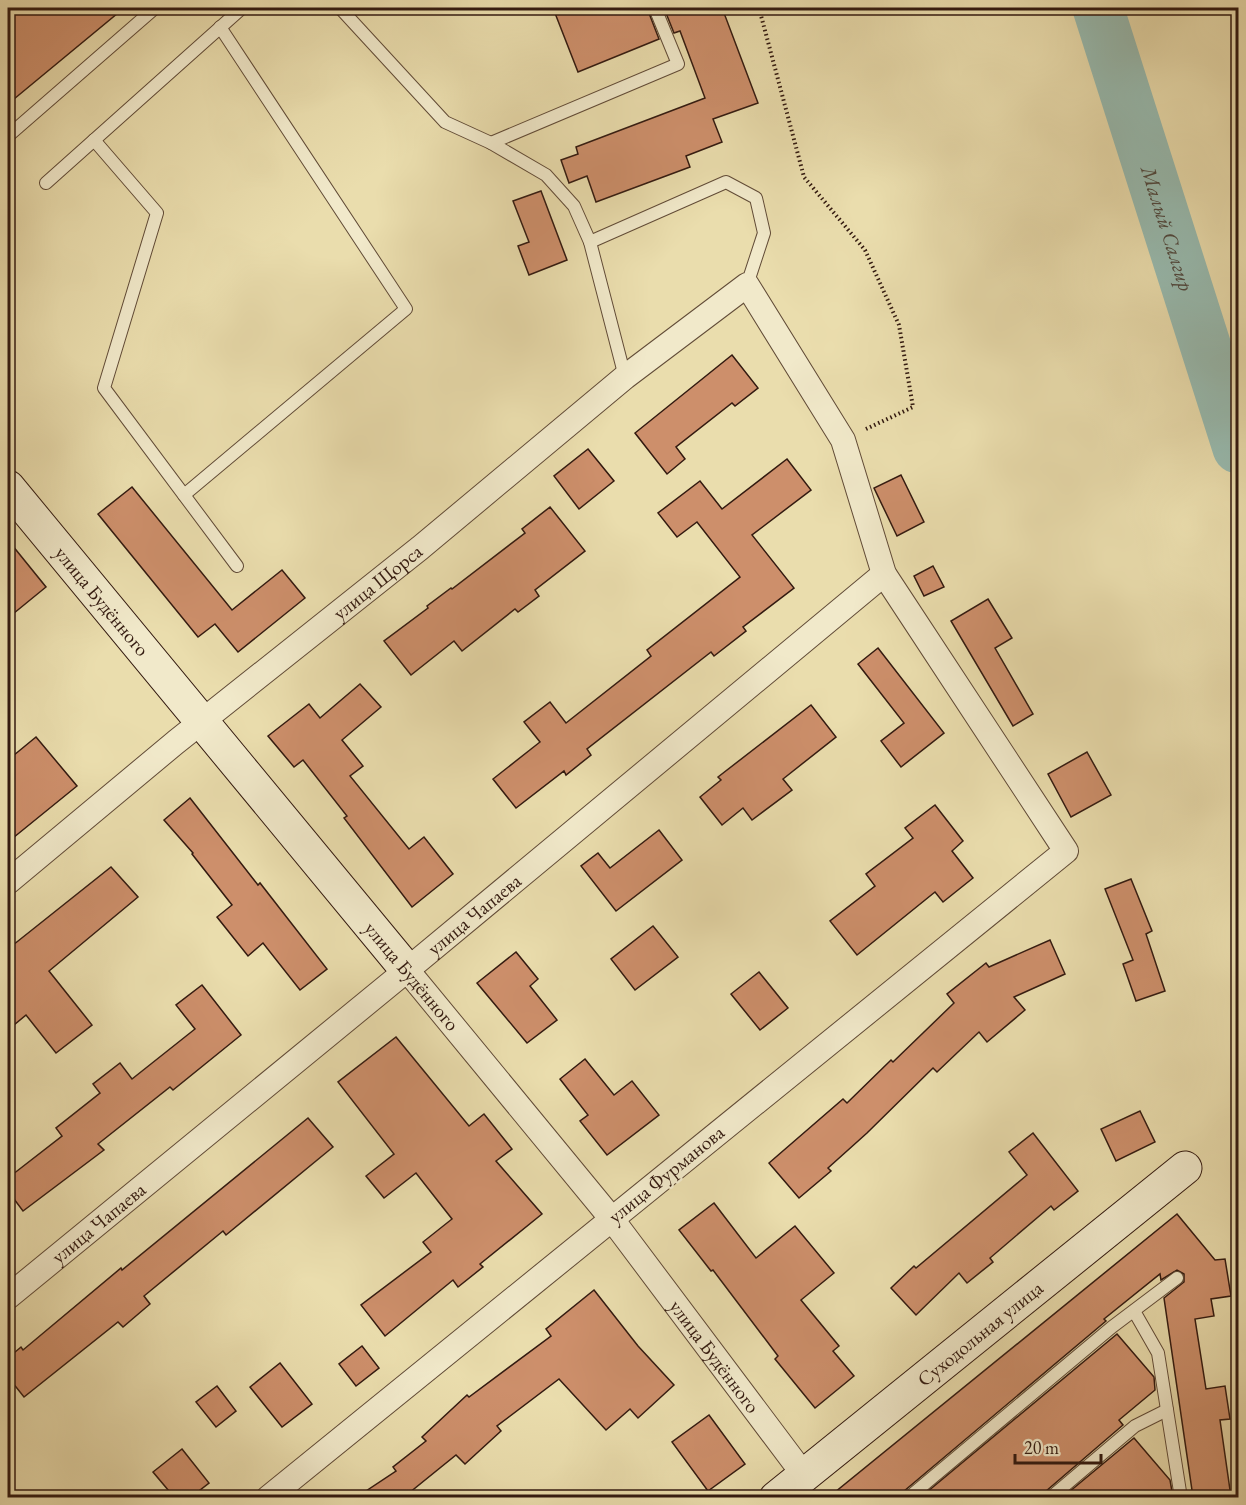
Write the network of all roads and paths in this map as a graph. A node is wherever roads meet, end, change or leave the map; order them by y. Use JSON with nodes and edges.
{"nodes":[{"id":1,"x":155,"y":8,"type":"edge"},
{"id":2,"x":242,"y":8,"type":"edge"},
{"id":3,"x":340,"y":8,"type":"edge"},
{"id":4,"x":656,"y":8,"type":"edge"},
{"id":5,"x":759,"y":8,"type":"edge"},
{"id":6,"x":220,"y":27,"type":"junction"},
{"id":7,"x":8,"y":136,"type":"edge"},
{"id":8,"x":94,"y":140,"type":"junction"},
{"id":9,"x":491,"y":143,"type":"junction"},
{"id":10,"x":46,"y":183,"type":"dead end"},
{"id":11,"x":590,"y":242,"type":"junction"},
{"id":12,"x":747,"y":285,"type":"junction"},
{"id":13,"x":625,"y":377,"type":"junction"},
{"id":14,"x":843,"y":440,"type":"junction"},
{"id":15,"x":8,"y":487,"type":"edge"},
{"id":16,"x":184,"y":495,"type":"junction"},
{"id":17,"x":237,"y":566,"type":"dead end"},
{"id":18,"x":884,"y":574,"type":"junction"},
{"id":19,"x":202,"y":722,"type":"junction"},
{"id":20,"x":8,"y":882,"type":"edge"},
{"id":21,"x":407,"y":970,"type":"junction"},
{"id":22,"x":1185,"y":1168,"type":"dead end"},
{"id":23,"x":611,"y":1218,"type":"junction"},
{"id":24,"x":1177,"y":1278,"type":"dead end"},
{"id":25,"x":8,"y":1297,"type":"edge"},
{"id":26,"x":1134,"y":1311,"type":"junction"},
{"id":27,"x":1167,"y":1410,"type":"junction"},
{"id":28,"x":795,"y":1486,"type":"edge"},
{"id":29,"x":268,"y":1497,"type":"edge"},
{"id":30,"x":908,"y":1497,"type":"edge"},
{"id":31,"x":1050,"y":1497,"type":"edge"},
{"id":32,"x":1181,"y":1497,"type":"edge"}],
"edges":[{"from":1,"to":7,"type":"lane"},
{"from":2,"to":6,"type":"lane"},
{"from":3,"to":9,"type":"lane"},
{"from":4,"to":9,"type":"lane"},
{"from":5,"to":14,"type":"path"},
{"from":6,"to":8,"type":"lane"},
{"from":6,"to":16,"type":"lane"},
{"from":8,"to":10,"type":"lane"},
{"from":8,"to":16,"type":"lane"},
{"from":9,"to":11,"type":"lane"},
{"from":11,"to":12,"type":"lane"},
{"from":11,"to":13,"type":"lane"},
{"from":12,"to":13,"type":"street","name":"улица Щорса"},
{"from":12,"to":14,"type":"street"},
{"from":13,"to":19,"type":"street","name":"улица Щорса"},
{"from":14,"to":18,"type":"street"},
{"from":15,"to":19,"type":"street","name":"улица Будённого"},
{"from":16,"to":17,"type":"lane"},
{"from":18,"to":21,"type":"street","name":"улица Чапаева"},
{"from":18,"to":23,"type":"street","name":"улица Фурманова"},
{"from":19,"to":20,"type":"street","name":"улица Щорса"},
{"from":19,"to":21,"type":"street","name":"улица Будённого"},
{"from":21,"to":23,"type":"street","name":"улица Будённого"},
{"from":21,"to":25,"type":"street","name":"улица Чапаева"},
{"from":22,"to":28,"type":"street","name":"Суходольная улица"},
{"from":23,"to":28,"type":"street","name":"улица Будённого"},
{"from":23,"to":29,"type":"street","name":"улица Фурманова"},
{"from":24,"to":26,"type":"lane"},
{"from":26,"to":27,"type":"lane"},
{"from":26,"to":30,"type":"lane"},
{"from":27,"to":31,"type":"lane"},
{"from":27,"to":32,"type":"lane"}]}
